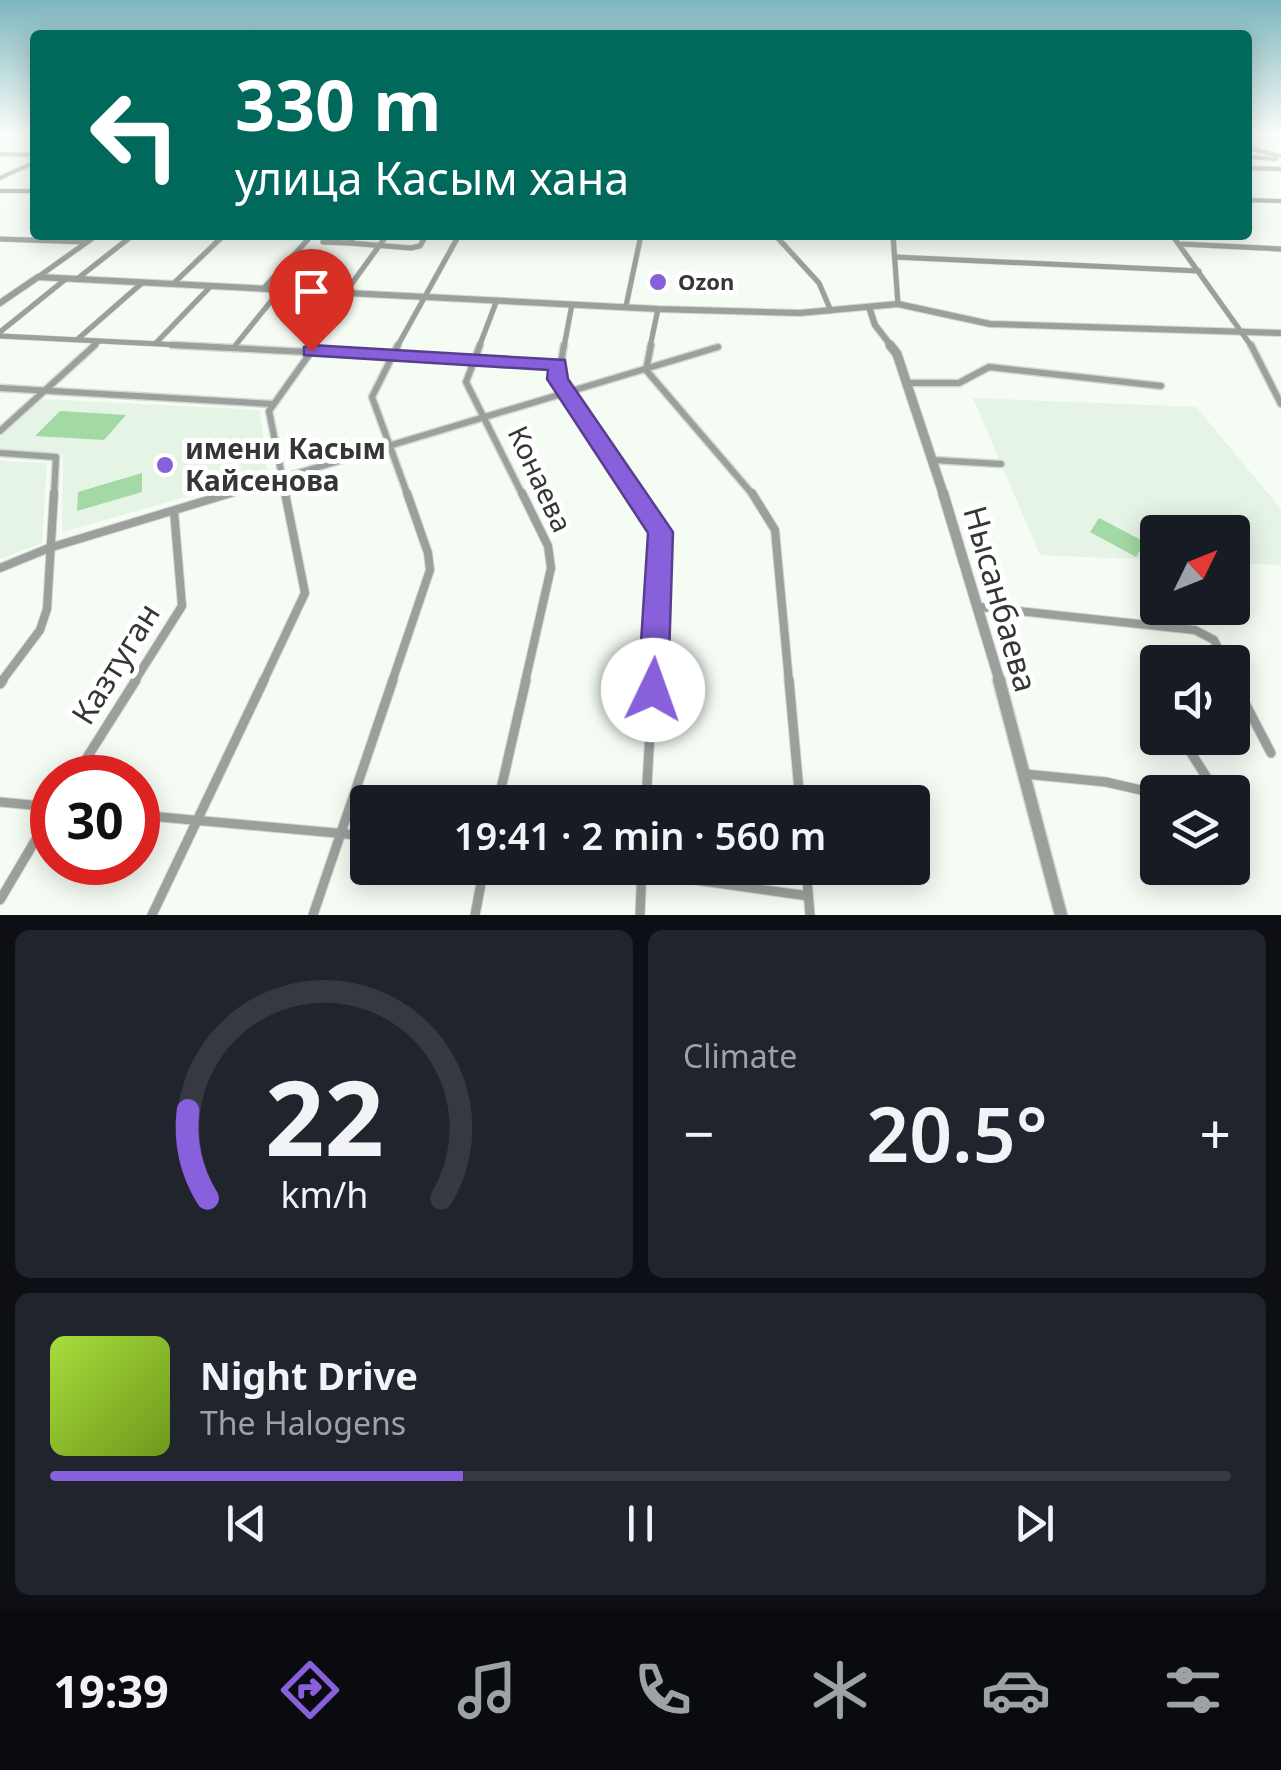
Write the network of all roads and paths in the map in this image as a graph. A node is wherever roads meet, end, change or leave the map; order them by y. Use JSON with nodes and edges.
{"nodes":[{"id":1,"x":0,"y":191,"type":"edge"},
{"id":2,"x":30,"y":192,"type":"edge"},
{"id":3,"x":1252,"y":200,"type":"edge"},
{"id":4,"x":1281,"y":201,"type":"edge"},
{"id":5,"x":0,"y":238,"type":"edge"},
{"id":6,"x":30,"y":239,"type":"edge"},
{"id":7,"x":44,"y":240,"type":"edge"},
{"id":8,"x":90,"y":240,"type":"edge"},
{"id":9,"x":126,"y":240,"type":"edge"},
{"id":10,"x":219,"y":240,"type":"edge"},
{"id":11,"x":307,"y":240,"type":"edge"},
{"id":12,"x":323,"y":240,"type":"edge"},
{"id":13,"x":352,"y":240,"type":"edge"},
{"id":14,"x":383,"y":240,"type":"edge"},
{"id":15,"x":422,"y":240,"type":"edge"},
{"id":16,"x":455,"y":240,"type":"edge"},
{"id":17,"x":641,"y":240,"type":"edge"},
{"id":18,"x":780,"y":240,"type":"edge"},
{"id":19,"x":893,"y":240,"type":"edge"},
{"id":20,"x":1176,"y":240,"type":"edge"},
{"id":21,"x":87,"y":242,"type":"junction"},
{"id":22,"x":349,"y":244,"type":"junction"},
{"id":23,"x":1180,"y":244,"type":"junction"},
{"id":24,"x":379,"y":246,"type":"junction"},
{"id":25,"x":1281,"y":249,"type":"edge"},
{"id":26,"x":895,"y":257,"type":"junction"},
{"id":27,"x":1199,"y":271,"type":"junction"},
{"id":28,"x":38,"y":276,"type":"junction"},
{"id":29,"x":72,"y":279,"type":"junction"},
{"id":30,"x":142,"y":283,"type":"junction"},
{"id":31,"x":173,"y":284,"type":"junction"},
{"id":32,"x":211,"y":286,"type":"junction"},
{"id":33,"x":263,"y":289,"type":"junction"},
{"id":34,"x":280,"y":290,"type":"junction"},
{"id":35,"x":348,"y":294,"type":"junction"},
{"id":36,"x":422,"y":296,"type":"junction"},
{"id":37,"x":0,"y":299,"type":"edge"},
{"id":38,"x":497,"y":300,"type":"junction"},
{"id":39,"x":572,"y":304,"type":"junction"},
{"id":40,"x":898,"y":304,"type":"junction"},
{"id":41,"x":626,"y":306,"type":"junction"},
{"id":42,"x":869,"y":308,"type":"junction"},
{"id":43,"x":658,"y":309,"type":"junction"},
{"id":44,"x":832,"y":312,"type":"junction"},
{"id":45,"x":1244,"y":333,"type":"junction"},
{"id":46,"x":1281,"y":333,"type":"edge"},
{"id":47,"x":0,"y":334,"type":"edge"},
{"id":48,"x":78,"y":339,"type":"junction"},
{"id":49,"x":99,"y":340,"type":"junction"},
{"id":50,"x":156,"y":343,"type":"junction"},
{"id":51,"x":234,"y":347,"type":"junction"},
{"id":52,"x":718,"y":347,"type":"dead end"},
{"id":53,"x":311,"y":351,"type":"junction"},
{"id":54,"x":390,"y":356,"type":"junction"},
{"id":55,"x":476,"y":360,"type":"junction"},
{"id":56,"x":558,"y":364,"type":"junction"},
{"id":57,"x":646,"y":370,"type":"junction"},
{"id":58,"x":907,"y":383,"type":"junction"},
{"id":59,"x":1161,"y":386,"type":"dead end"},
{"id":60,"x":0,"y":388,"type":"edge"},
{"id":61,"x":44,"y":390,"type":"junction"},
{"id":62,"x":567,"y":394,"type":"junction"},
{"id":63,"x":273,"y":404,"type":"junction"},
{"id":64,"x":1281,"y":404,"type":"edge"},
{"id":65,"x":486,"y":418,"type":"junction"},
{"id":66,"x":0,"y":431,"type":"edge"},
{"id":67,"x":387,"y":447,"type":"junction"},
{"id":68,"x":0,"y":454,"type":"edge"},
{"id":69,"x":932,"y":460,"type":"junction"},
{"id":70,"x":1001,"y":464,"type":"dead end"},
{"id":71,"x":282,"y":478,"type":"junction"},
{"id":72,"x":174,"y":511,"type":"junction"},
{"id":73,"x":49,"y":548,"type":"junction"},
{"id":74,"x":0,"y":568,"type":"edge"},
{"id":75,"x":980,"y":608,"type":"junction"},
{"id":76,"x":1216,"y":645,"type":"edge"},
{"id":77,"x":0,"y":684,"type":"edge"},
{"id":78,"x":1250,"y":712,"type":"edge"},
{"id":79,"x":1271,"y":753,"type":"dead end"},
{"id":80,"x":88,"y":755,"type":"edge"},
{"id":81,"x":1024,"y":774,"type":"junction"},
{"id":82,"x":502,"y":785,"type":"edge"},
{"id":83,"x":647,"y":785,"type":"edge"},
{"id":84,"x":798,"y":785,"type":"edge"},
{"id":85,"x":1140,"y":790,"type":"edge"},
{"id":86,"x":0,"y":802,"type":"edge"},
{"id":87,"x":30,"y":806,"type":"edge"},
{"id":88,"x":160,"y":817,"type":"edge"},
{"id":89,"x":195,"y":820,"type":"junction"},
{"id":90,"x":339,"y":834,"type":"junction"},
{"id":91,"x":350,"y":835,"type":"edge"},
{"id":92,"x":30,"y":848,"type":"edge"},
{"id":93,"x":481,"y":885,"type":"edge"},
{"id":94,"x":641,"y":885,"type":"edge"},
{"id":95,"x":738,"y":885,"type":"edge"},
{"id":96,"x":807,"y":885,"type":"edge"},
{"id":97,"x":808,"y":896,"type":"junction"},
{"id":98,"x":0,"y":900,"type":"edge"},
{"id":99,"x":152,"y":915,"type":"edge"},
{"id":100,"x":313,"y":915,"type":"edge"},
{"id":101,"x":475,"y":915,"type":"edge"},
{"id":102,"x":640,"y":915,"type":"edge"},
{"id":103,"x":810,"y":915,"type":"edge"},
{"id":104,"x":1060,"y":915,"type":"edge"}],
"edges":[{"from":1,"to":2,"type":"street"},
{"from":3,"to":4,"type":"street"},
{"from":5,"to":6,"type":"street"},
{"from":7,"to":21,"type":"street"},
{"from":8,"to":21,"type":"street"},
{"from":9,"to":29,"type":"street"},
{"from":10,"to":31,"type":"street"},
{"from":11,"to":33,"type":"street"},
{"from":12,"to":22,"type":"street"},
{"from":13,"to":22,"type":"street"},
{"from":14,"to":24,"type":"street"},
{"from":15,"to":24,"type":"street"},
{"from":16,"to":36,"type":"street"},
{"from":17,"to":41,"type":"street"},
{"from":18,"to":44,"type":"street"},
{"from":19,"to":26,"type":"street"},
{"from":20,"to":23,"type":"street"},
{"from":21,"to":28,"type":"street"},
{"from":22,"to":24,"type":"street"},
{"from":23,"to":25,"type":"street"},
{"from":23,"to":27,"type":"street"},
{"from":24,"to":35,"type":"street"},
{"from":26,"to":27,"type":"street"},
{"from":26,"to":40,"type":"street"},
{"from":27,"to":45,"type":"street"},
{"from":28,"to":29,"type":"street"},
{"from":28,"to":37,"type":"street"},
{"from":29,"to":30,"type":"street"},
{"from":29,"to":47,"type":"street"},
{"from":30,"to":31,"type":"street"},
{"from":30,"to":48,"type":"street"},
{"from":31,"to":32,"type":"street"},
{"from":32,"to":33,"type":"street"},
{"from":32,"to":50,"type":"street"},
{"from":33,"to":34,"type":"street"},
{"from":34,"to":35,"type":"street"},
{"from":34,"to":51,"type":"street"},
{"from":35,"to":36,"type":"street"},
{"from":35,"to":53,"type":"street"},
{"from":36,"to":38,"type":"street"},
{"from":36,"to":54,"type":"street"},
{"from":38,"to":39,"type":"street"},
{"from":38,"to":55,"type":"street","name":"Конаева"},
{"from":39,"to":41,"type":"street"},
{"from":39,"to":56,"type":"street"},
{"from":40,"to":42,"type":"street"},
{"from":40,"to":45,"type":"street"},
{"from":41,"to":43,"type":"street"},
{"from":42,"to":44,"type":"street"},
{"from":42,"to":58,"type":"street","name":"Нысанбаева"},
{"from":43,"to":44,"type":"street"},
{"from":43,"to":57,"type":"street"},
{"from":45,"to":46,"type":"street"},
{"from":45,"to":64,"type":"street"},
{"from":47,"to":48,"type":"street"},
{"from":48,"to":49,"type":"street"},
{"from":49,"to":50,"type":"street"},
{"from":49,"to":61,"type":"street"},
{"from":50,"to":51,"type":"street"},
{"from":51,"to":53,"type":"street"},
{"from":52,"to":57,"type":"street"},
{"from":53,"to":54,"type":"street"},
{"from":53,"to":63,"type":"street"},
{"from":54,"to":55,"type":"street"},
{"from":54,"to":67,"type":"street"},
{"from":55,"to":56,"type":"street"},
{"from":55,"to":65,"type":"street","name":"Конаева"},
{"from":56,"to":62,"type":"street"},
{"from":57,"to":62,"type":"street"},
{"from":57,"to":84,"type":"street"},
{"from":58,"to":59,"type":"street"},
{"from":58,"to":69,"type":"street","name":"Нысанбаева"},
{"from":60,"to":61,"type":"street"},
{"from":61,"to":63,"type":"street"},
{"from":61,"to":66,"type":"street"},
{"from":62,"to":65,"type":"street"},
{"from":62,"to":83,"type":"street"},
{"from":63,"to":71,"type":"street"},
{"from":65,"to":67,"type":"street"},
{"from":65,"to":82,"type":"street","name":"Конаева"},
{"from":67,"to":71,"type":"street"},
{"from":67,"to":90,"type":"street"},
{"from":68,"to":73,"type":"street"},
{"from":69,"to":70,"type":"street"},
{"from":69,"to":75,"type":"street","name":"Нысанбаева"},
{"from":71,"to":72,"type":"street"},
{"from":71,"to":89,"type":"street"},
{"from":72,"to":73,"type":"street"},
{"from":72,"to":80,"type":"street","name":"Казтуган"},
{"from":73,"to":74,"type":"street"},
{"from":73,"to":77,"type":"street"},
{"from":75,"to":76,"type":"street"},
{"from":75,"to":81,"type":"street","name":"Нысанбаева"},
{"from":78,"to":79,"type":"street"},
{"from":81,"to":85,"type":"street"},
{"from":81,"to":104,"type":"street","name":"Нысанбаева"},
{"from":86,"to":87,"type":"street"},
{"from":88,"to":89,"type":"street"},
{"from":89,"to":90,"type":"street"},
{"from":89,"to":99,"type":"street"},
{"from":90,"to":91,"type":"street"},
{"from":90,"to":100,"type":"street"},
{"from":92,"to":98,"type":"street"},
{"from":93,"to":101,"type":"street"},
{"from":94,"to":102,"type":"street"},
{"from":95,"to":97,"type":"street"},
{"from":96,"to":97,"type":"street"},
{"from":97,"to":103,"type":"street"}]}
